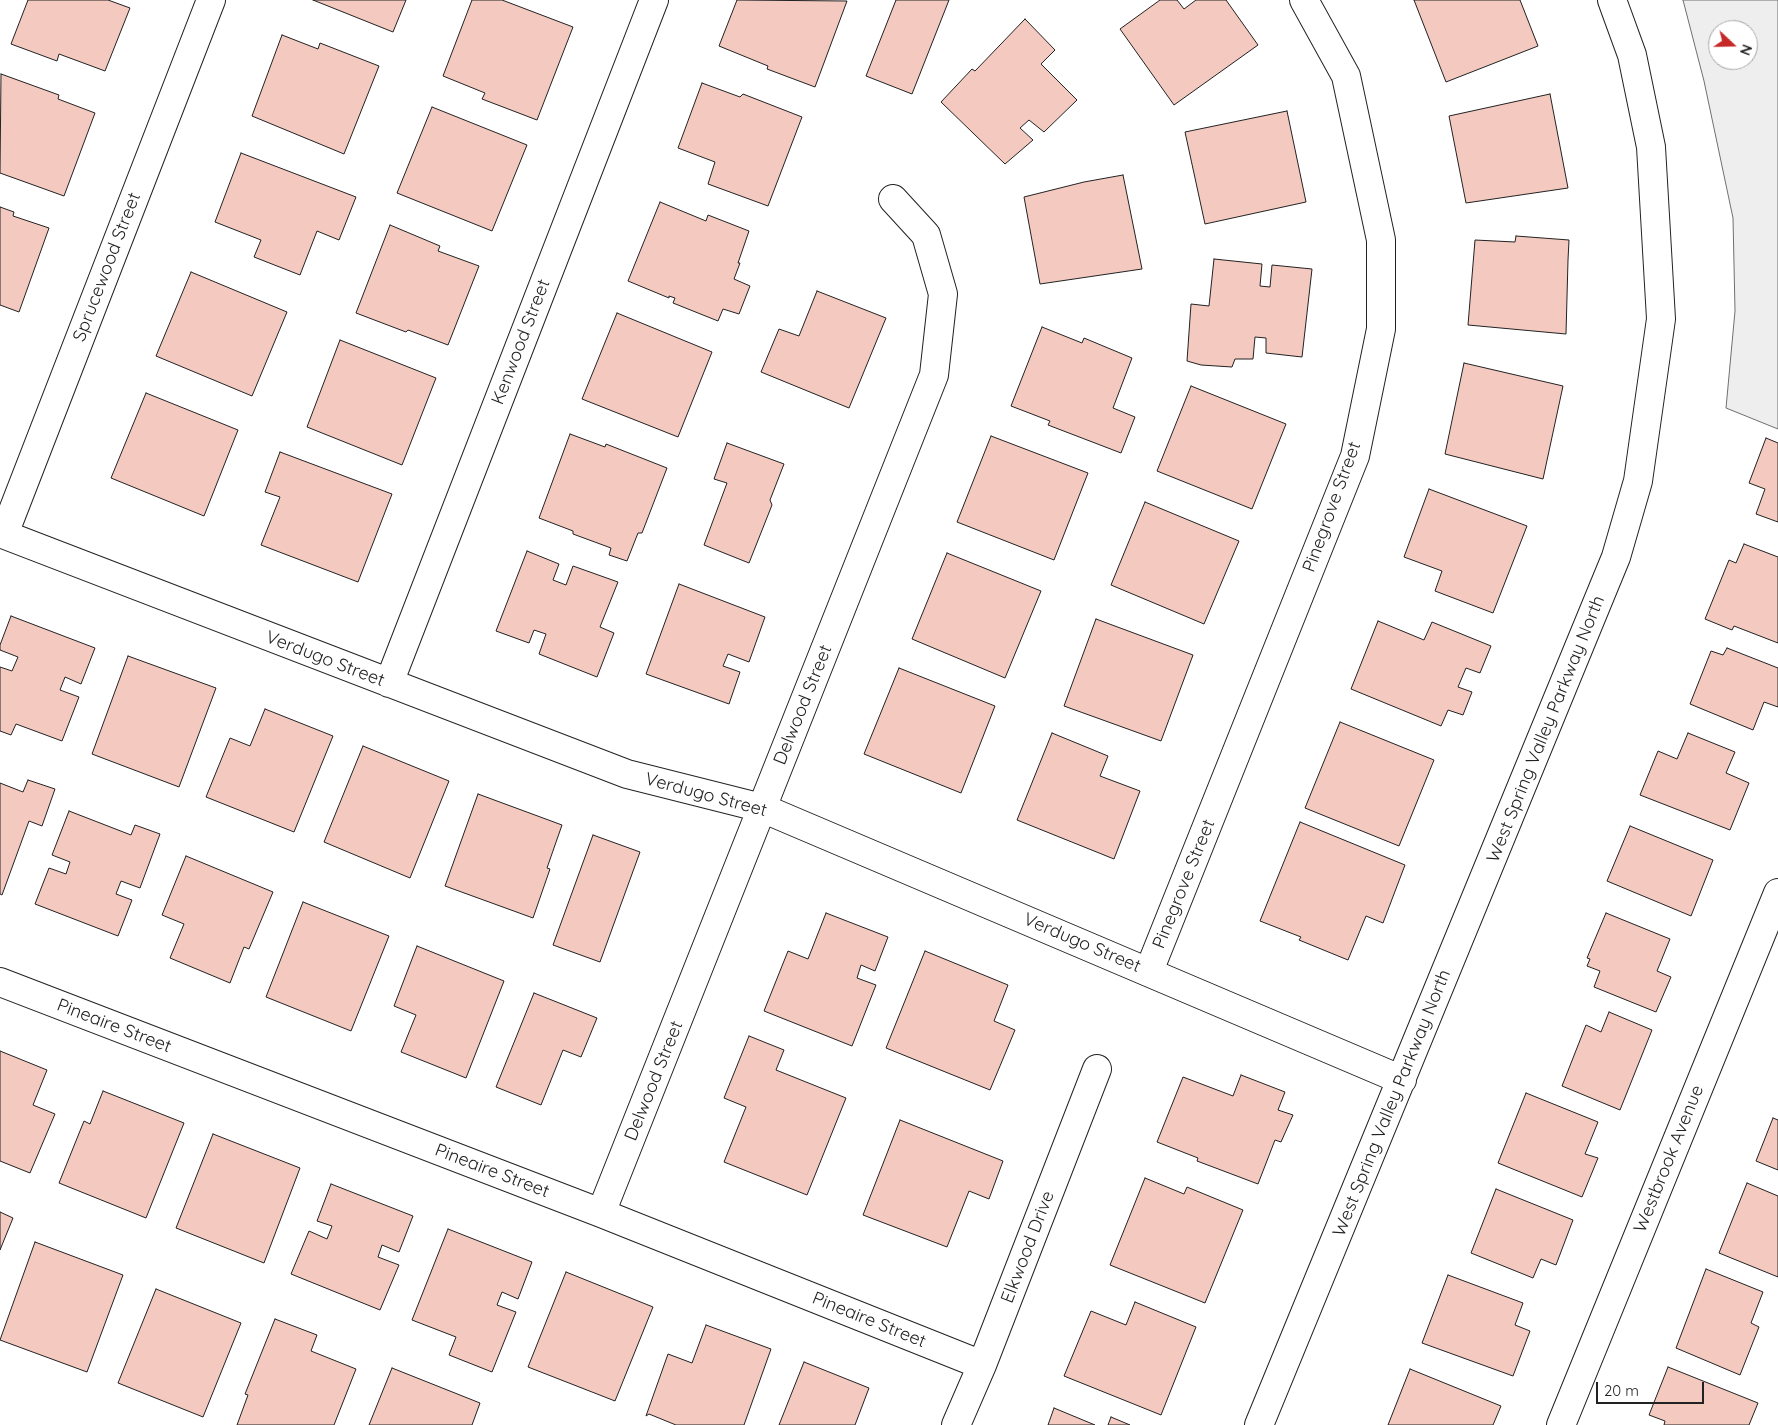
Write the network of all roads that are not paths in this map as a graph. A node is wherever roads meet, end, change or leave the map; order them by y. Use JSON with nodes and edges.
{"nodes":[{"id":1,"x":210,"y":0,"type":"edge"},
{"id":2,"x":654,"y":0,"type":"edge"},
{"id":3,"x":1304,"y":0,"type":"edge"},
{"id":4,"x":1612,"y":0,"type":"edge"},
{"id":5,"x":893,"y":199,"type":"dead end"},
{"id":6,"x":2,"y":533,"type":"edge"},
{"id":7,"x":389,"y":683,"type":"junction"},
{"id":8,"x":762,"y":808,"type":"junction"},
{"id":9,"x":1778,"y":893,"type":"edge"},
{"id":10,"x":1149,"y":971,"type":"junction"},
{"id":11,"x":0,"y":982,"type":"edge"},
{"id":12,"x":1097,"y":1069,"type":"dead end"},
{"id":13,"x":1402,"y":1080,"type":"junction"},
{"id":14,"x":601,"y":1213,"type":"junction"},
{"id":15,"x":982,"y":1365,"type":"junction"},
{"id":16,"x":956,"y":1425,"type":"edge"},
{"id":17,"x":1259,"y":1425,"type":"edge"},
{"id":18,"x":1561,"y":1425,"type":"edge"}],
"edges":[{"from":1,"to":6,"type":"street","name":"Sprucewood Street"},
{"from":2,"to":7,"type":"street","name":"Kenwood Street"},
{"from":3,"to":10,"type":"street","name":"Pinegrove Street"},
{"from":4,"to":13,"type":"street","name":"West Spring Valley Parkway North"},
{"from":5,"to":8,"type":"street","name":"Delwood Street"},
{"from":6,"to":7,"type":"street","name":"Verdugo Street"},
{"from":7,"to":8,"type":"street","name":"Verdugo Street"},
{"from":8,"to":10,"type":"street","name":"Verdugo Street"},
{"from":8,"to":14,"type":"street","name":"Delwood Street"},
{"from":9,"to":18,"type":"street","name":"Westbrook Avenue"},
{"from":10,"to":13,"type":"street","name":"Verdugo Street"},
{"from":11,"to":14,"type":"street","name":"Pineaire Street"},
{"from":12,"to":15,"type":"street","name":"Elkwood Drive"},
{"from":13,"to":17,"type":"street","name":"West Spring Valley Parkway North"},
{"from":14,"to":15,"type":"street","name":"Pineaire Street"},
{"from":15,"to":16,"type":"street","name":"Elkwood Drive"}]}
